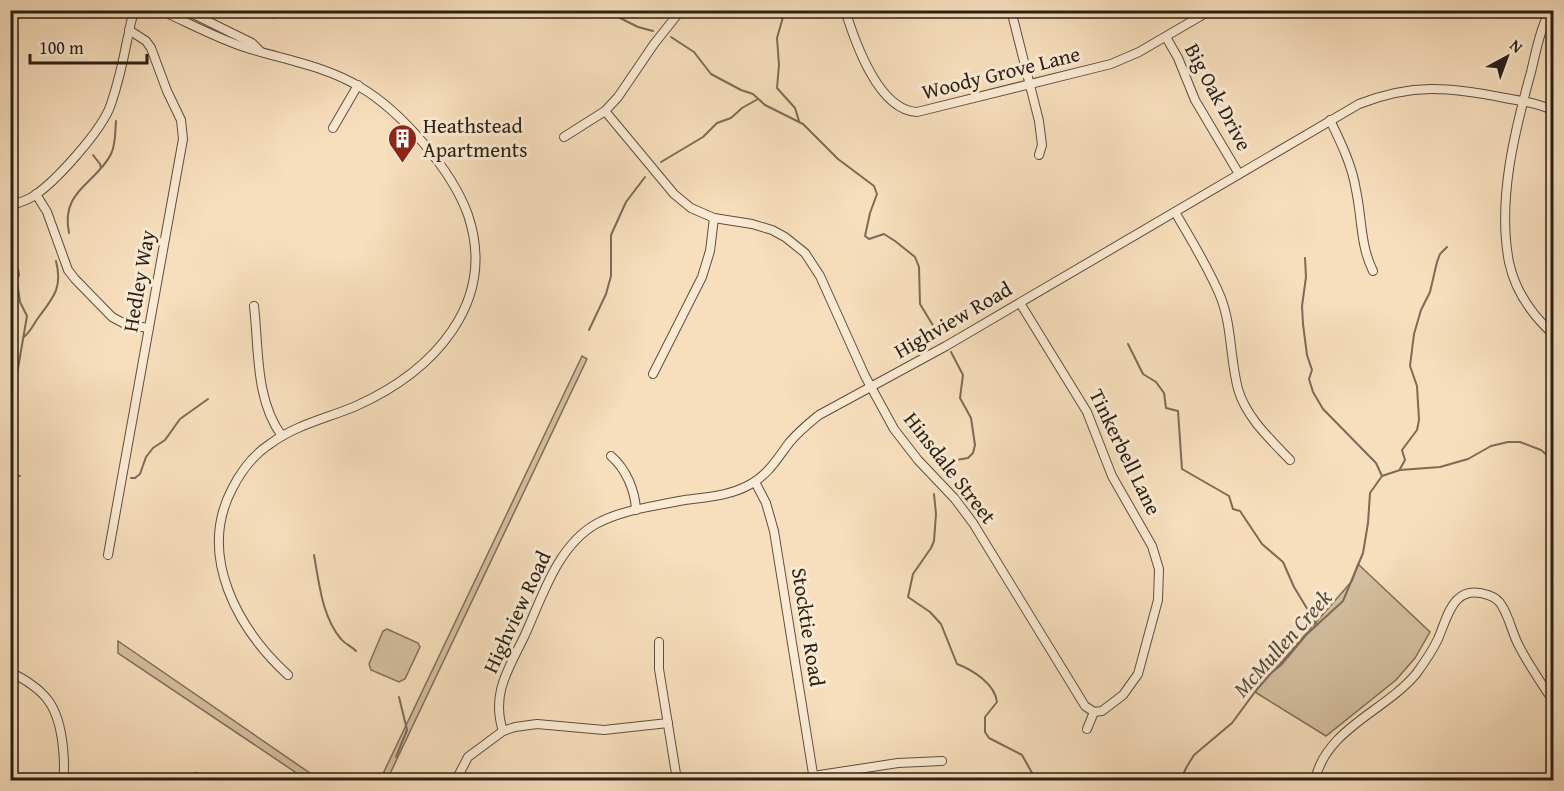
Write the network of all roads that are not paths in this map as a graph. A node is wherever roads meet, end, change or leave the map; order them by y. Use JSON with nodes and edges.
{"nodes":[{"id":1,"x":135,"y":10,"type":"edge"},
{"id":2,"x":160,"y":10,"type":"edge"},
{"id":3,"x":185,"y":10,"type":"edge"},
{"id":4,"x":681,"y":10,"type":"edge"},
{"id":5,"x":845,"y":10,"type":"edge"},
{"id":6,"x":1011,"y":10,"type":"edge"},
{"id":7,"x":1211,"y":10,"type":"edge"},
{"id":8,"x":1550,"y":10,"type":"edge"},
{"id":9,"x":129,"y":30,"type":"junction"},
{"id":10,"x":1166,"y":37,"type":"junction"},
{"id":11,"x":260,"y":51,"type":"junction"},
{"id":12,"x":358,"y":85,"type":"junction"},
{"id":13,"x":1030,"y":85,"type":"junction"},
{"id":14,"x":1522,"y":102,"type":"junction"},
{"id":15,"x":605,"y":111,"type":"junction"},
{"id":16,"x":1554,"y":111,"type":"edge"},
{"id":17,"x":1330,"y":120,"type":"junction"},
{"id":18,"x":333,"y":128,"type":"dead end"},
{"id":19,"x":564,"y":137,"type":"dead end"},
{"id":20,"x":1039,"y":155,"type":"dead end"},
{"id":21,"x":1239,"y":174,"type":"junction"},
{"id":22,"x":36,"y":194,"type":"junction"},
{"id":23,"x":10,"y":206,"type":"edge"},
{"id":24,"x":1174,"y":212,"type":"junction"},
{"id":25,"x":714,"y":218,"type":"junction"},
{"id":26,"x":1373,"y":271,"type":"dead end"},
{"id":27,"x":1020,"y":303,"type":"junction"},
{"id":28,"x":254,"y":306,"type":"dead end"},
{"id":29,"x":149,"y":328,"type":"junction"},
{"id":30,"x":1554,"y":335,"type":"edge"},
{"id":31,"x":654,"y":374,"type":"dead end"},
{"id":32,"x":871,"y":387,"type":"junction"},
{"id":33,"x":282,"y":436,"type":"junction"},
{"id":34,"x":611,"y":456,"type":"dead end"},
{"id":35,"x":1290,"y":460,"type":"dead end"},
{"id":36,"x":755,"y":482,"type":"junction"},
{"id":37,"x":636,"y":510,"type":"junction"},
{"id":38,"x":108,"y":555,"type":"dead end"},
{"id":39,"x":659,"y":642,"type":"dead end"},
{"id":40,"x":10,"y":672,"type":"edge"},
{"id":41,"x":288,"y":675,"type":"dead end"},
{"id":42,"x":1554,"y":702,"type":"edge"},
{"id":43,"x":1094,"y":712,"type":"junction"},
{"id":44,"x":668,"y":723,"type":"junction"},
{"id":45,"x":1088,"y":729,"type":"dead end"},
{"id":46,"x":503,"y":731,"type":"junction"},
{"id":47,"x":942,"y":761,"type":"dead end"},
{"id":48,"x":813,"y":778,"type":"edge"},
{"id":49,"x":63,"y":780,"type":"edge"},
{"id":50,"x":456,"y":780,"type":"edge"},
{"id":51,"x":677,"y":780,"type":"edge"},
{"id":52,"x":1315,"y":780,"type":"edge"}],
"edges":[{"from":1,"to":9,"type":"street"},
{"from":2,"to":11,"type":"street"},
{"from":3,"to":11,"type":"street"},
{"from":4,"to":15,"type":"street"},
{"from":5,"to":13,"type":"street","name":"Woody Grove Lane"},
{"from":6,"to":13,"type":"street"},
{"from":7,"to":10,"type":"street","name":"Woody Grove Lane"},
{"from":8,"to":14,"type":"street"},
{"from":9,"to":22,"type":"street"},
{"from":9,"to":29,"type":"street","name":"Hedley Way"},
{"from":10,"to":13,"type":"street","name":"Woody Grove Lane"},
{"from":10,"to":21,"type":"street","name":"Big Oak Drive"},
{"from":11,"to":12,"type":"street"},
{"from":12,"to":18,"type":"street"},
{"from":12,"to":33,"type":"street"},
{"from":13,"to":20,"type":"street"},
{"from":14,"to":16,"type":"street","name":"Highview Road"},
{"from":14,"to":17,"type":"street","name":"Highview Road"},
{"from":14,"to":30,"type":"street"},
{"from":15,"to":19,"type":"street"},
{"from":15,"to":25,"type":"street","name":"Hinsdale Street"},
{"from":17,"to":21,"type":"street","name":"Highview Road"},
{"from":17,"to":26,"type":"street"},
{"from":21,"to":24,"type":"street","name":"Highview Road"},
{"from":22,"to":23,"type":"street"},
{"from":22,"to":29,"type":"street"},
{"from":24,"to":27,"type":"street","name":"Highview Road"},
{"from":24,"to":35,"type":"street"},
{"from":25,"to":31,"type":"street"},
{"from":25,"to":32,"type":"street","name":"Hinsdale Street"},
{"from":27,"to":32,"type":"street","name":"Highview Road"},
{"from":27,"to":43,"type":"street","name":"Tinkerbell Lane"},
{"from":28,"to":33,"type":"street"},
{"from":29,"to":38,"type":"street","name":"Hedley Way"},
{"from":32,"to":36,"type":"street","name":"Highview Road"},
{"from":32,"to":43,"type":"street","name":"Hinsdale Street"},
{"from":33,"to":41,"type":"street"},
{"from":34,"to":37,"type":"street"},
{"from":36,"to":37,"type":"street","name":"Highview Road"},
{"from":36,"to":48,"type":"street","name":"Stocktie Road"},
{"from":37,"to":46,"type":"street","name":"Highview Road"},
{"from":39,"to":44,"type":"street"},
{"from":40,"to":49,"type":"street"},
{"from":42,"to":52,"type":"street"},
{"from":43,"to":45,"type":"street"},
{"from":44,"to":46,"type":"street"},
{"from":44,"to":51,"type":"street"},
{"from":46,"to":50,"type":"street"},
{"from":47,"to":48,"type":"street"}]}
